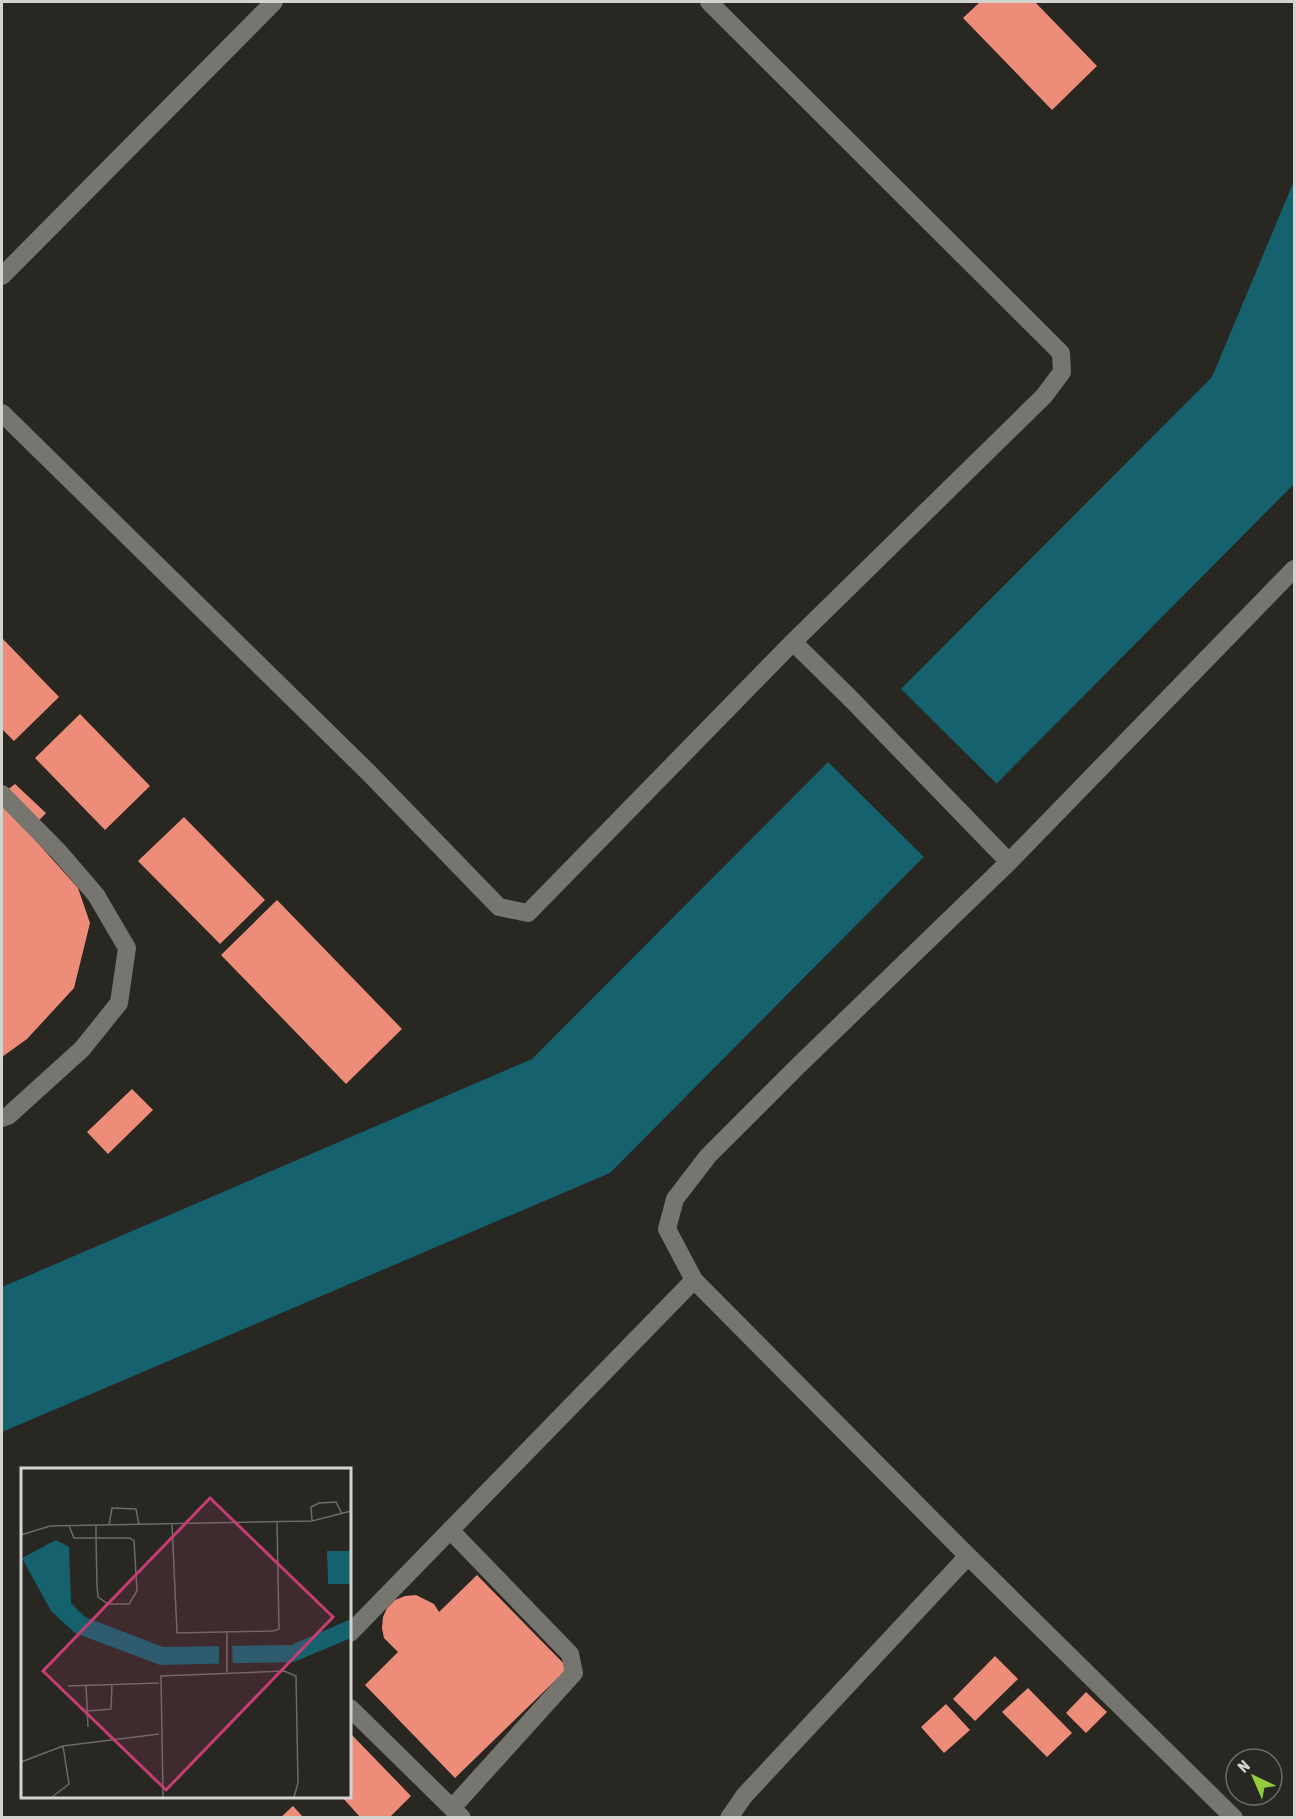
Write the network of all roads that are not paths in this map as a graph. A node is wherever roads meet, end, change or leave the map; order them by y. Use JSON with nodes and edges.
{"nodes":[{"id":1,"x":274,"y":2,"type":"edge"},
{"id":2,"x":709,"y":2,"type":"edge"},
{"id":3,"x":2,"y":276,"type":"edge"},
{"id":4,"x":2,"y":413,"type":"edge"},
{"id":5,"x":1294,"y":569,"type":"edge"},
{"id":6,"x":793,"y":642,"type":"junction"},
{"id":7,"x":2,"y":794,"type":"edge"},
{"id":8,"x":1002,"y":856,"type":"junction"},
{"id":9,"x":2,"y":1118,"type":"edge"},
{"id":10,"x":694,"y":1281,"type":"junction"},
{"id":11,"x":450,"y":1530,"type":"junction"},
{"id":12,"x":968,"y":1556,"type":"junction"},
{"id":13,"x":351,"y":1632,"type":"edge"},
{"id":14,"x":351,"y":1709,"type":"edge"},
{"id":15,"x":457,"y":1813,"type":"edge"},
{"id":16,"x":729,"y":1818,"type":"edge"},
{"id":17,"x":1234,"y":1818,"type":"edge"}],
"edges":[{"from":1,"to":3,"type":"street"},
{"from":2,"to":6,"type":"street"},
{"from":4,"to":6,"type":"street"},
{"from":5,"to":8,"type":"street"},
{"from":6,"to":8,"type":"street"},
{"from":7,"to":9,"type":"street"},
{"from":8,"to":10,"type":"street"},
{"from":10,"to":11,"type":"street"},
{"from":10,"to":12,"type":"street"},
{"from":11,"to":13,"type":"street"},
{"from":11,"to":15,"type":"street"},
{"from":12,"to":16,"type":"street"},
{"from":12,"to":17,"type":"street"},
{"from":14,"to":15,"type":"street"}]}
